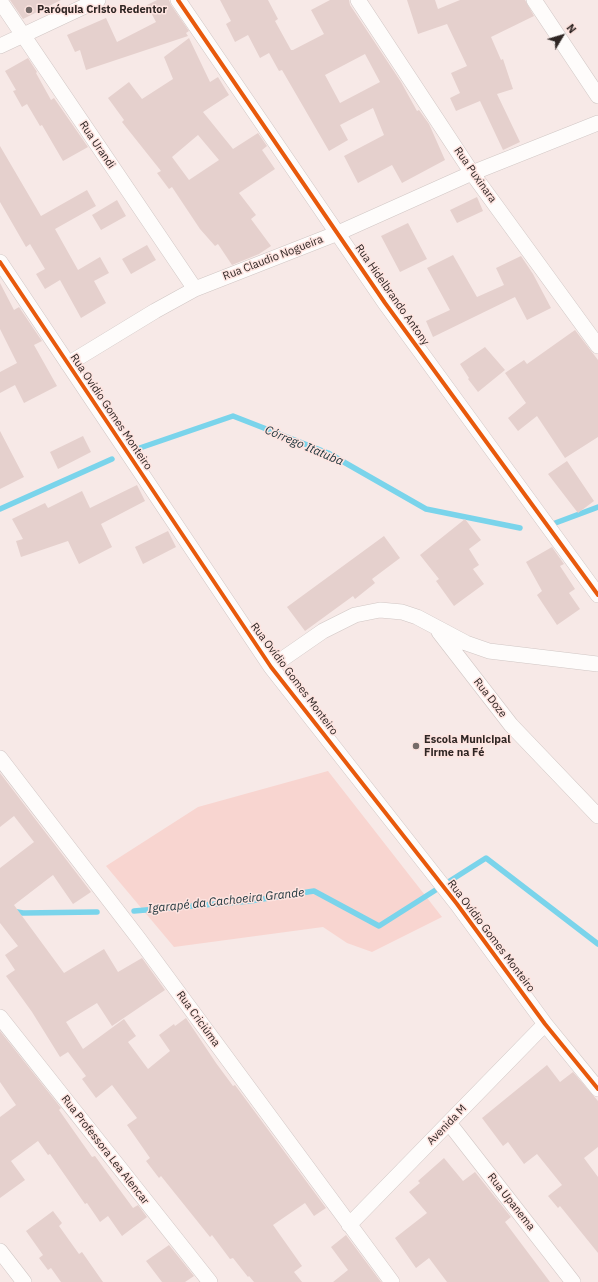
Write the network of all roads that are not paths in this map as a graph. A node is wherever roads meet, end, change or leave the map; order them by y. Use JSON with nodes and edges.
{"nodes":[{"id":1,"x":98,"y":0,"type":"edge"},
{"id":2,"x":178,"y":0,"type":"edge"},
{"id":3,"x":358,"y":0,"type":"edge"},
{"id":4,"x":534,"y":0,"type":"edge"},
{"id":5,"x":0,"y":1,"type":"edge"},
{"id":6,"x":23,"y":36,"type":"junction"},
{"id":7,"x":0,"y":46,"type":"edge"},
{"id":8,"x":598,"y":96,"type":"edge"},
{"id":9,"x":598,"y":123,"type":"edge"},
{"id":10,"x":472,"y":173,"type":"junction"},
{"id":11,"x":338,"y":233,"type":"junction"},
{"id":12,"x":0,"y":262,"type":"edge"},
{"id":13,"x":194,"y":289,"type":"junction"},
{"id":14,"x":598,"y":346,"type":"edge"},
{"id":15,"x":68,"y":364,"type":"junction"},
{"id":16,"x":598,"y":595,"type":"edge"},
{"id":17,"x":436,"y":628,"type":"junction"},
{"id":18,"x":598,"y":664,"type":"edge"},
{"id":19,"x":271,"y":667,"type":"junction"},
{"id":20,"x":0,"y":758,"type":"edge"},
{"id":21,"x":598,"y":816,"type":"edge"},
{"id":22,"x":0,"y":1017,"type":"edge"},
{"id":23,"x":545,"y":1024,"type":"junction"},
{"id":24,"x":598,"y":1090,"type":"edge"},
{"id":25,"x":449,"y":1123,"type":"junction"},
{"id":26,"x":349,"y":1225,"type":"junction"},
{"id":27,"x":0,"y":1251,"type":"edge"},
{"id":28,"x":24,"y":1282,"type":"edge"},
{"id":29,"x":210,"y":1282,"type":"edge"},
{"id":30,"x":392,"y":1282,"type":"edge"},
{"id":31,"x":573,"y":1282,"type":"edge"}],
"edges":[{"from":1,"to":6,"type":"street"},
{"from":2,"to":11,"type":"street","name":"Rua Hidelbrando Antony"},
{"from":3,"to":10,"type":"street","name":"Rua Puxinara"},
{"from":4,"to":8,"type":"street"},
{"from":5,"to":6,"type":"street","name":"Rua Urandi"},
{"from":6,"to":7,"type":"street"},
{"from":6,"to":13,"type":"street","name":"Rua Urandi"},
{"from":9,"to":10,"type":"street","name":"Rua Claudio Nogueira"},
{"from":10,"to":11,"type":"street","name":"Rua Claudio Nogueira"},
{"from":10,"to":14,"type":"street","name":"Rua Puxinara"},
{"from":11,"to":13,"type":"street","name":"Rua Claudio Nogueira"},
{"from":11,"to":16,"type":"street","name":"Rua Hidelbrando Antony"},
{"from":12,"to":15,"type":"street","name":"Rua Ovídio Gomes Monteiro"},
{"from":13,"to":15,"type":"street","name":"Rua Claudio Nogueira"},
{"from":15,"to":19,"type":"street","name":"Rua Ovídio Gomes Monteiro"},
{"from":17,"to":18,"type":"street"},
{"from":17,"to":19,"type":"street"},
{"from":17,"to":21,"type":"street","name":"Rua Doze"},
{"from":19,"to":23,"type":"street","name":"Rua Ovídio Gomes Monteiro"},
{"from":20,"to":26,"type":"street","name":"Rua Criciúma"},
{"from":22,"to":29,"type":"street","name":"Rua Professora Lea Alencar"},
{"from":23,"to":24,"type":"street","name":"Rua Ovídio Gomes Monteiro"},
{"from":23,"to":25,"type":"street","name":"Avenida M"},
{"from":25,"to":26,"type":"street","name":"Avenida M"},
{"from":25,"to":31,"type":"street","name":"Rua Upanema"},
{"from":26,"to":30,"type":"street","name":"Rua Criciúma"},
{"from":27,"to":28,"type":"street"}]}
